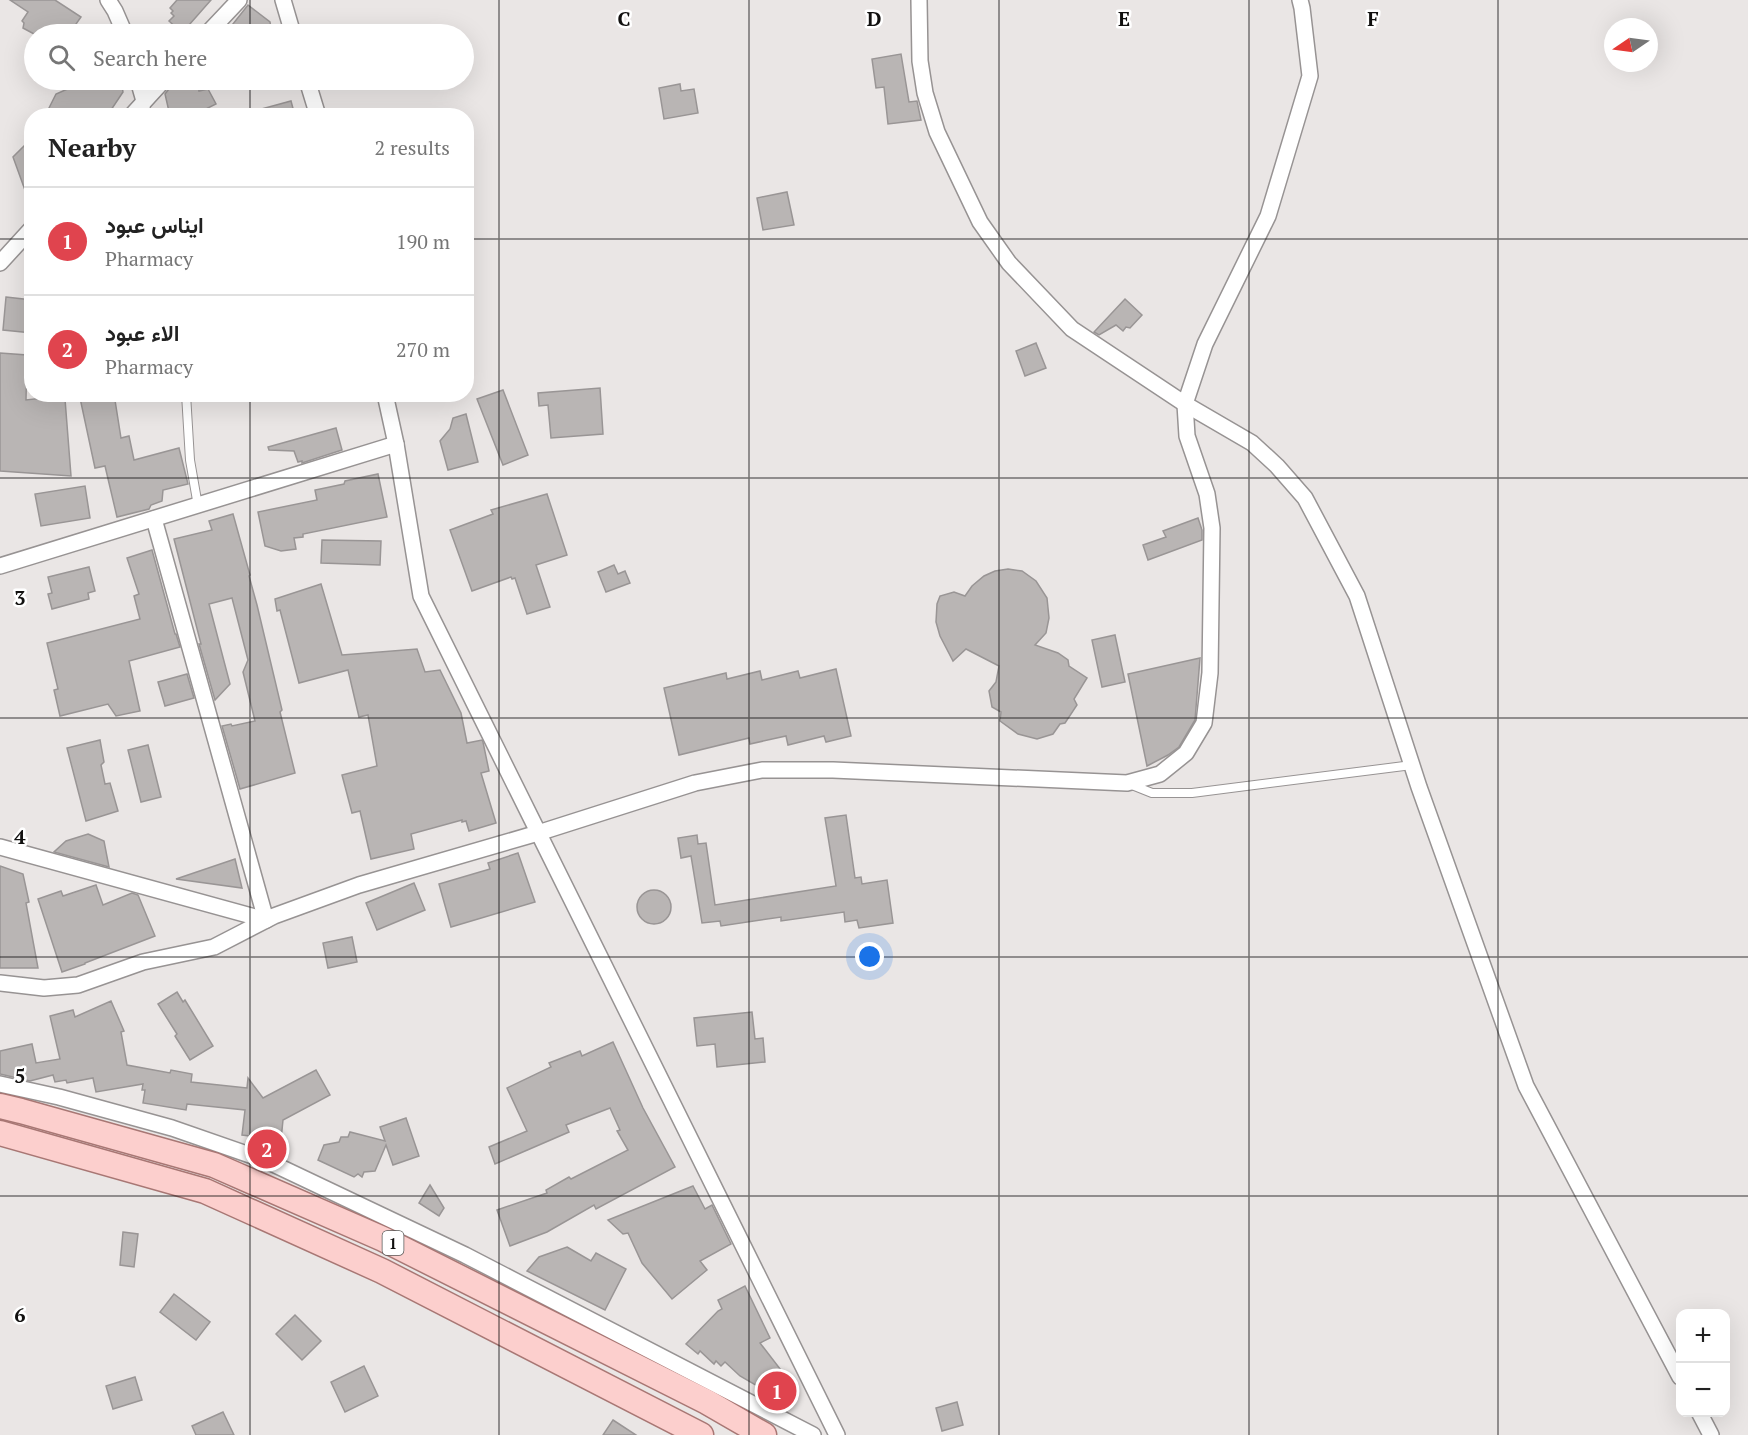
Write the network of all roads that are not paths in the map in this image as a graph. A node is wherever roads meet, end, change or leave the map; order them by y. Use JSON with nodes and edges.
{"nodes":[{"id":1,"x":239,"y":0,"type":"edge"},
{"id":2,"x":283,"y":0,"type":"edge"},
{"id":3,"x":920,"y":0,"type":"edge"},
{"id":4,"x":1300,"y":0,"type":"edge"},
{"id":5,"x":116,"y":4,"type":"edge"},
{"id":6,"x":122,"y":24,"type":"edge"},
{"id":7,"x":216,"y":24,"type":"edge"},
{"id":8,"x":290,"y":24,"type":"edge"},
{"id":9,"x":141,"y":90,"type":"edge"},
{"id":10,"x":158,"y":90,"type":"edge"},
{"id":11,"x":310,"y":90,"type":"edge"},
{"id":12,"x":146,"y":108,"type":"edge"},
{"id":13,"x":316,"y":108,"type":"edge"},
{"id":14,"x":24,"y":237,"type":"edge"},
{"id":15,"x":0,"y":263,"type":"edge"},
{"id":16,"x":186,"y":402,"type":"edge"},
{"id":17,"x":387,"y":402,"type":"edge"},
{"id":18,"x":1185,"y":404,"type":"junction"},
{"id":19,"x":396,"y":444,"type":"junction"},
{"id":20,"x":198,"y":506,"type":"junction"},
{"id":21,"x":154,"y":519,"type":"junction"},
{"id":22,"x":0,"y":566,"type":"edge"},
{"id":23,"x":1412,"y":765,"type":"junction"},
{"id":24,"x":1127,"y":783,"type":"junction"},
{"id":25,"x":538,"y":833,"type":"junction"},
{"id":26,"x":0,"y":847,"type":"edge"},
{"id":27,"x":266,"y":920,"type":"junction"},
{"id":28,"x":0,"y":983,"type":"edge"},
{"id":29,"x":0,"y":1084,"type":"edge"},
{"id":30,"x":0,"y":1106,"type":"edge"},
{"id":31,"x":0,"y":1133,"type":"edge"},
{"id":32,"x":1676,"y":1369,"type":"edge"},
{"id":33,"x":1701,"y":1417,"type":"edge"},
{"id":34,"x":701,"y":1435,"type":"edge"},
{"id":35,"x":764,"y":1435,"type":"edge"},
{"id":36,"x":813,"y":1435,"type":"edge"},
{"id":37,"x":837,"y":1435,"type":"edge"},
{"id":38,"x":1711,"y":1435,"type":"edge"}],
"edges":[{"from":1,"to":7,"type":"street"},
{"from":2,"to":8,"type":"street"},
{"from":3,"to":18,"type":"street"},
{"from":4,"to":18,"type":"street"},
{"from":5,"to":6,"type":"street"},
{"from":9,"to":12,"type":"street"},
{"from":10,"to":12,"type":"street"},
{"from":11,"to":13,"type":"street"},
{"from":14,"to":15,"type":"street"},
{"from":16,"to":20,"type":"lane"},
{"from":17,"to":19,"type":"street"},
{"from":18,"to":23,"type":"street"},
{"from":18,"to":24,"type":"street"},
{"from":19,"to":20,"type":"street"},
{"from":19,"to":25,"type":"street"},
{"from":20,"to":21,"type":"street"},
{"from":21,"to":22,"type":"street"},
{"from":21,"to":27,"type":"street"},
{"from":23,"to":24,"type":"lane"},
{"from":23,"to":32,"type":"street"},
{"from":24,"to":25,"type":"street"},
{"from":25,"to":27,"type":"street"},
{"from":25,"to":37,"type":"street"},
{"from":26,"to":27,"type":"street"},
{"from":27,"to":28,"type":"street"},
{"from":29,"to":36,"type":"street"},
{"from":30,"to":35,"type":"main road","number":"1"},
{"from":31,"to":34,"type":"main road","number":"1"},
{"from":33,"to":38,"type":"street"}]}
